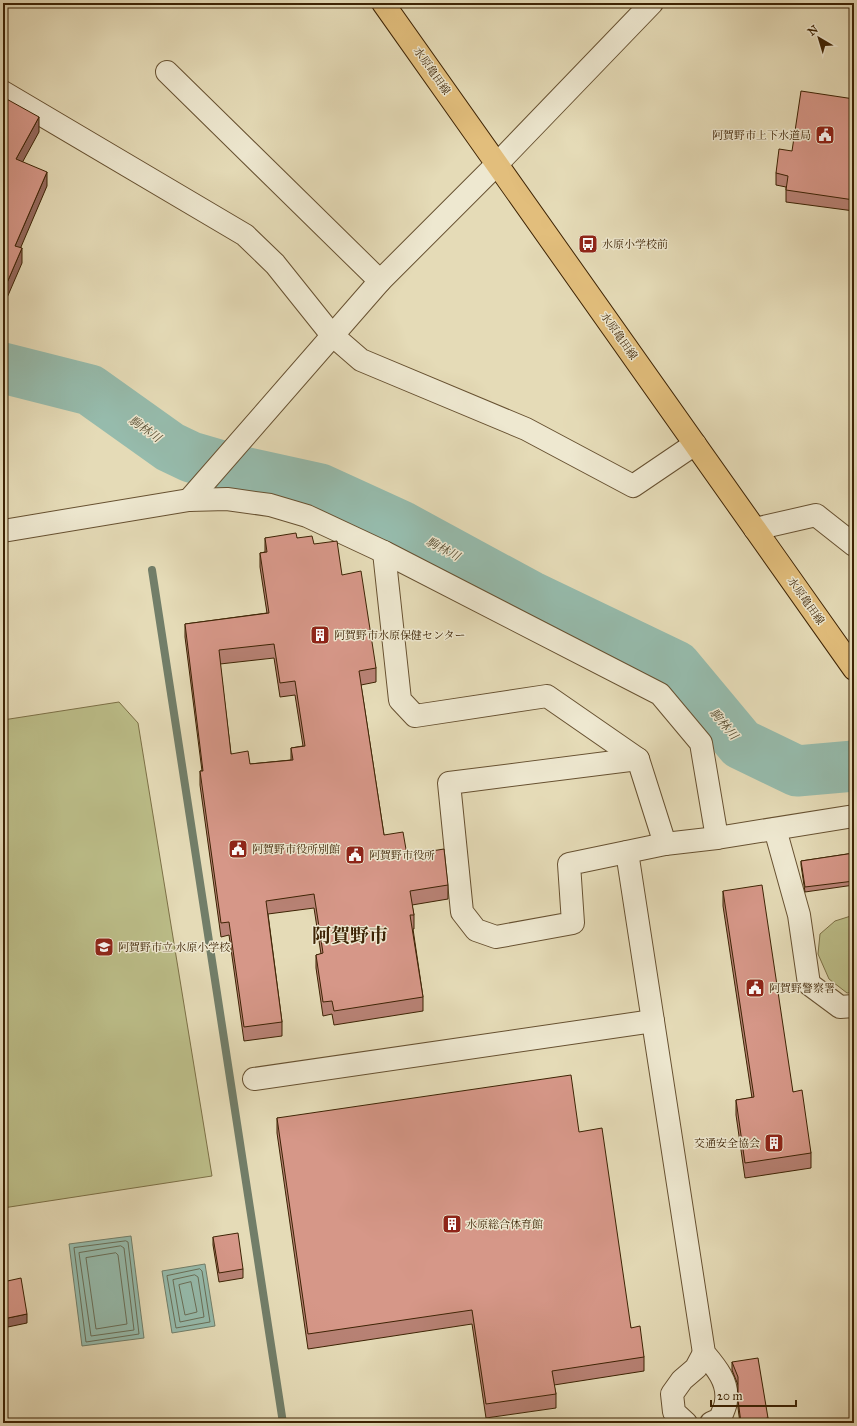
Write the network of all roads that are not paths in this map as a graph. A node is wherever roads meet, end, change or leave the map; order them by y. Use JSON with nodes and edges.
{"nodes":[{"id":1,"x":383,"y":3,"type":"edge"},
{"id":2,"x":652,"y":3,"type":"edge"},
{"id":3,"x":166,"y":72,"type":"dead end"},
{"id":4,"x":3,"y":92,"type":"edge"},
{"id":5,"x":497,"y":164,"type":"junction"},
{"id":6,"x":380,"y":281,"type":"junction"},
{"id":7,"x":331,"y":334,"type":"junction"},
{"id":8,"x":695,"y":444,"type":"junction"},
{"id":9,"x":188,"y":500,"type":"junction"},
{"id":10,"x":755,"y":529,"type":"junction"},
{"id":11,"x":3,"y":531,"type":"edge"},
{"id":12,"x":854,"y":545,"type":"edge"},
{"id":13,"x":384,"y":552,"type":"junction"},
{"id":14,"x":854,"y":669,"type":"edge"},
{"id":15,"x":638,"y":758,"type":"junction"},
{"id":16,"x":854,"y":816,"type":"edge"},
{"id":17,"x":775,"y":829,"type":"junction"},
{"id":18,"x":717,"y":838,"type":"junction"},
{"id":19,"x":665,"y":844,"type":"junction"},
{"id":20,"x":628,"y":852,"type":"junction"},
{"id":21,"x":854,"y":1006,"type":"edge"},
{"id":22,"x":652,"y":1021,"type":"junction"},
{"id":23,"x":254,"y":1079,"type":"dead end"},
{"id":24,"x":704,"y":1353,"type":"junction"},
{"id":25,"x":686,"y":1423,"type":"edge"},
{"id":26,"x":711,"y":1423,"type":"edge"}],
"edges":[{"from":1,"to":5,"type":"main road","name":"水原亀田線"},
{"from":2,"to":5,"type":"street"},
{"from":3,"to":6,"type":"street"},
{"from":4,"to":7,"type":"street"},
{"from":5,"to":6,"type":"street"},
{"from":5,"to":8,"type":"main road","name":"水原亀田線"},
{"from":6,"to":7,"type":"street"},
{"from":7,"to":8,"type":"street"},
{"from":7,"to":9,"type":"street"},
{"from":8,"to":10,"type":"main road","name":"水原亀田線"},
{"from":9,"to":11,"type":"street"},
{"from":9,"to":13,"type":"street"},
{"from":10,"to":12,"type":"street"},
{"from":10,"to":14,"type":"main road","name":"水原亀田線"},
{"from":13,"to":15,"type":"street"},
{"from":13,"to":18,"type":"street"},
{"from":15,"to":19,"type":"street"},
{"from":15,"to":20,"type":"street"},
{"from":16,"to":17,"type":"street"},
{"from":17,"to":18,"type":"street"},
{"from":17,"to":21,"type":"street"},
{"from":18,"to":19,"type":"street"},
{"from":19,"to":20,"type":"street"},
{"from":20,"to":22,"type":"street"},
{"from":22,"to":23,"type":"street"},
{"from":22,"to":24,"type":"street"},
{"from":24,"to":25,"type":"street"},
{"from":24,"to":26,"type":"street"}]}
